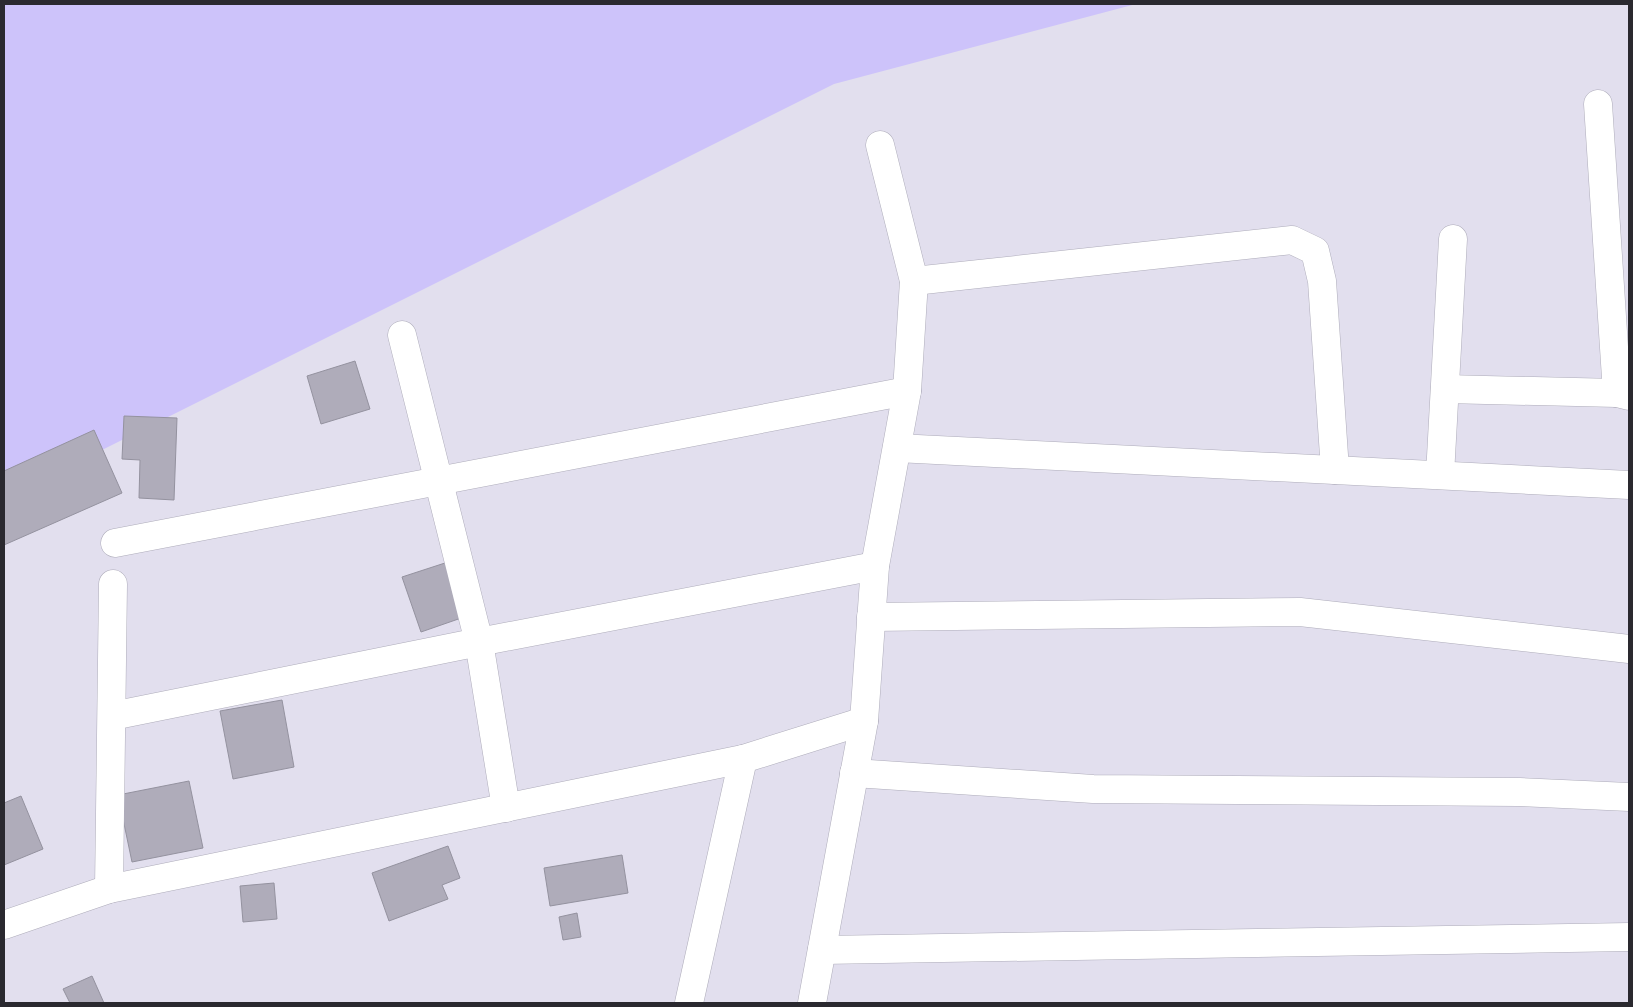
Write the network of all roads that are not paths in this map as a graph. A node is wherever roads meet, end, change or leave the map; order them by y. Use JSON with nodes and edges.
{"nodes":[{"id":1,"x":1598,"y":104,"type":"dead end"},
{"id":2,"x":880,"y":145,"type":"dead end"},
{"id":3,"x":1453,"y":239,"type":"dead end"},
{"id":4,"x":914,"y":281,"type":"junction"},
{"id":5,"x":402,"y":335,"type":"dead end"},
{"id":6,"x":1445,"y":388,"type":"junction"},
{"id":7,"x":907,"y":391,"type":"junction"},
{"id":8,"x":1623,"y":395,"type":"edge"},
{"id":9,"x":897,"y":448,"type":"junction"},
{"id":10,"x":1335,"y":470,"type":"junction"},
{"id":11,"x":1440,"y":475,"type":"junction"},
{"id":12,"x":439,"y":481,"type":"junction"},
{"id":13,"x":1629,"y":485,"type":"edge"},
{"id":14,"x":115,"y":543,"type":"dead end"},
{"id":15,"x":875,"y":566,"type":"junction"},
{"id":16,"x":113,"y":584,"type":"dead end"},
{"id":17,"x":872,"y":617,"type":"junction"},
{"id":18,"x":478,"y":642,"type":"junction"},
{"id":19,"x":1629,"y":649,"type":"edge"},
{"id":20,"x":112,"y":716,"type":"junction"},
{"id":21,"x":864,"y":721,"type":"junction"},
{"id":22,"x":743,"y":759,"type":"junction"},
{"id":23,"x":854,"y":773,"type":"junction"},
{"id":24,"x":1629,"y":797,"type":"edge"},
{"id":25,"x":506,"y":808,"type":"junction"},
{"id":26,"x":109,"y":889,"type":"junction"},
{"id":27,"x":4,"y":925,"type":"edge"},
{"id":28,"x":1629,"y":937,"type":"edge"},
{"id":29,"x":822,"y":950,"type":"junction"},
{"id":30,"x":689,"y":1003,"type":"edge"},
{"id":31,"x":812,"y":1003,"type":"edge"}],
"edges":[{"from":1,"to":8,"type":"street"},
{"from":2,"to":4,"type":"street"},
{"from":3,"to":6,"type":"street"},
{"from":4,"to":7,"type":"street"},
{"from":4,"to":10,"type":"street"},
{"from":5,"to":12,"type":"street"},
{"from":6,"to":8,"type":"street"},
{"from":6,"to":11,"type":"street"},
{"from":7,"to":9,"type":"street"},
{"from":7,"to":12,"type":"street"},
{"from":9,"to":10,"type":"street"},
{"from":9,"to":15,"type":"street"},
{"from":10,"to":11,"type":"street"},
{"from":11,"to":13,"type":"street"},
{"from":12,"to":14,"type":"street"},
{"from":12,"to":18,"type":"street"},
{"from":15,"to":17,"type":"street"},
{"from":15,"to":18,"type":"street"},
{"from":16,"to":20,"type":"street"},
{"from":17,"to":19,"type":"street"},
{"from":17,"to":21,"type":"street"},
{"from":18,"to":20,"type":"street"},
{"from":18,"to":25,"type":"street"},
{"from":20,"to":26,"type":"street"},
{"from":21,"to":22,"type":"street"},
{"from":21,"to":23,"type":"street"},
{"from":22,"to":25,"type":"street"},
{"from":22,"to":30,"type":"street"},
{"from":23,"to":24,"type":"street"},
{"from":23,"to":29,"type":"street"},
{"from":25,"to":26,"type":"street"},
{"from":26,"to":27,"type":"street"},
{"from":28,"to":29,"type":"street"},
{"from":29,"to":31,"type":"street"}]}
